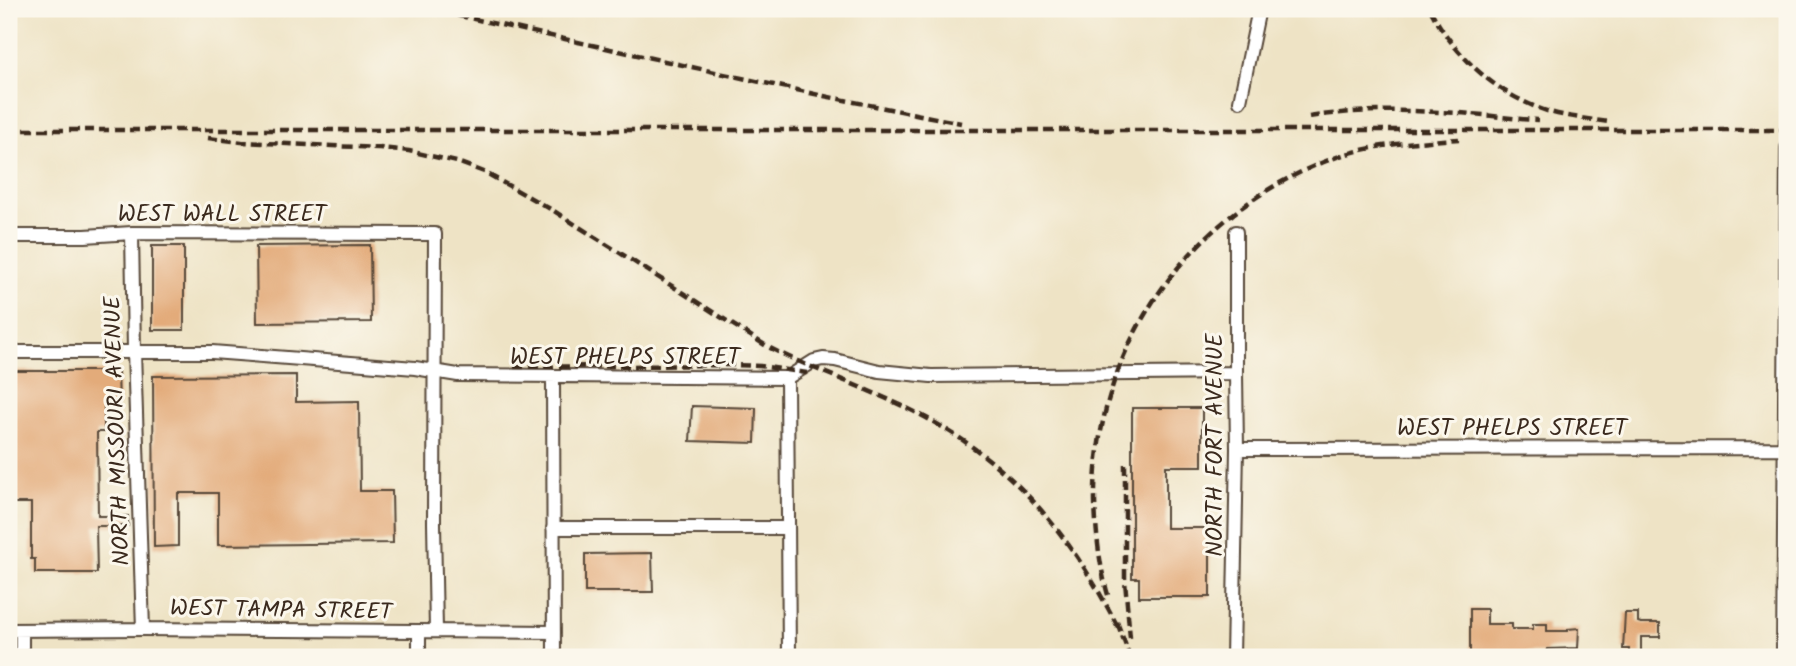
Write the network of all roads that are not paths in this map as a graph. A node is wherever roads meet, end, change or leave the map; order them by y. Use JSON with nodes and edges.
{"nodes":[{"id":1,"x":1259,"y":9,"type":"edge"},
{"id":2,"x":1240,"y":101,"type":"dead end"},
{"id":3,"x":1787,"y":148,"type":"edge"},
{"id":4,"x":1236,"y":232,"type":"dead end"},
{"id":5,"x":132,"y":233,"type":"junction"},
{"id":6,"x":9,"y":236,"type":"edge"},
{"id":7,"x":134,"y":351,"type":"junction"},
{"id":8,"x":9,"y":352,"type":"edge"},
{"id":9,"x":434,"y":371,"type":"junction"},
{"id":10,"x":1236,"y":373,"type":"junction"},
{"id":11,"x":553,"y":377,"type":"junction"},
{"id":12,"x":787,"y":378,"type":"junction"},
{"id":13,"x":1786,"y":448,"type":"edge"},
{"id":14,"x":1237,"y":449,"type":"junction"},
{"id":15,"x":553,"y":528,"type":"junction"},
{"id":16,"x":788,"y":528,"type":"junction"},
{"id":17,"x":142,"y":629,"type":"junction"},
{"id":18,"x":15,"y":630,"type":"edge"},
{"id":19,"x":419,"y":631,"type":"junction"},
{"id":20,"x":436,"y":631,"type":"junction"},
{"id":21,"x":554,"y":632,"type":"junction"},
{"id":22,"x":22,"y":657,"type":"edge"},
{"id":23,"x":419,"y":657,"type":"edge"},
{"id":24,"x":554,"y":657,"type":"edge"},
{"id":25,"x":789,"y":657,"type":"edge"},
{"id":26,"x":1233,"y":657,"type":"edge"},
{"id":27,"x":1783,"y":657,"type":"edge"}],
"edges":[{"from":1,"to":2,"type":"street"},
{"from":3,"to":13,"type":"street"},
{"from":4,"to":10,"type":"street","name":"NORTH FORT AVENUE"},
{"from":5,"to":6,"type":"street","name":"WEST WALL STREET"},
{"from":5,"to":7,"type":"street","name":"NORTH MISSOURI AVENUE"},
{"from":5,"to":9,"type":"street","name":"WEST WALL STREET"},
{"from":7,"to":8,"type":"street","name":"WEST PHELPS STREET"},
{"from":7,"to":9,"type":"street","name":"WEST PHELPS STREET"},
{"from":7,"to":17,"type":"street","name":"NORTH MISSOURI AVENUE"},
{"from":9,"to":11,"type":"street","name":"WEST PHELPS STREET"},
{"from":9,"to":20,"type":"street"},
{"from":10,"to":12,"type":"street"},
{"from":10,"to":14,"type":"street","name":"NORTH FORT AVENUE"},
{"from":11,"to":12,"type":"street","name":"WEST PHELPS STREET"},
{"from":11,"to":15,"type":"street"},
{"from":12,"to":16,"type":"street"},
{"from":13,"to":14,"type":"street","name":"WEST PHELPS STREET"},
{"from":13,"to":27,"type":"street"},
{"from":14,"to":26,"type":"street","name":"NORTH FORT AVENUE"},
{"from":15,"to":16,"type":"street"},
{"from":15,"to":21,"type":"street"},
{"from":16,"to":25,"type":"street"},
{"from":17,"to":18,"type":"street","name":"WEST TAMPA STREET"},
{"from":17,"to":19,"type":"street","name":"WEST TAMPA STREET"},
{"from":18,"to":22,"type":"street"},
{"from":19,"to":20,"type":"street","name":"WEST TAMPA STREET"},
{"from":19,"to":23,"type":"street"},
{"from":20,"to":21,"type":"street","name":"WEST TAMPA STREET"},
{"from":21,"to":24,"type":"street"}]}
